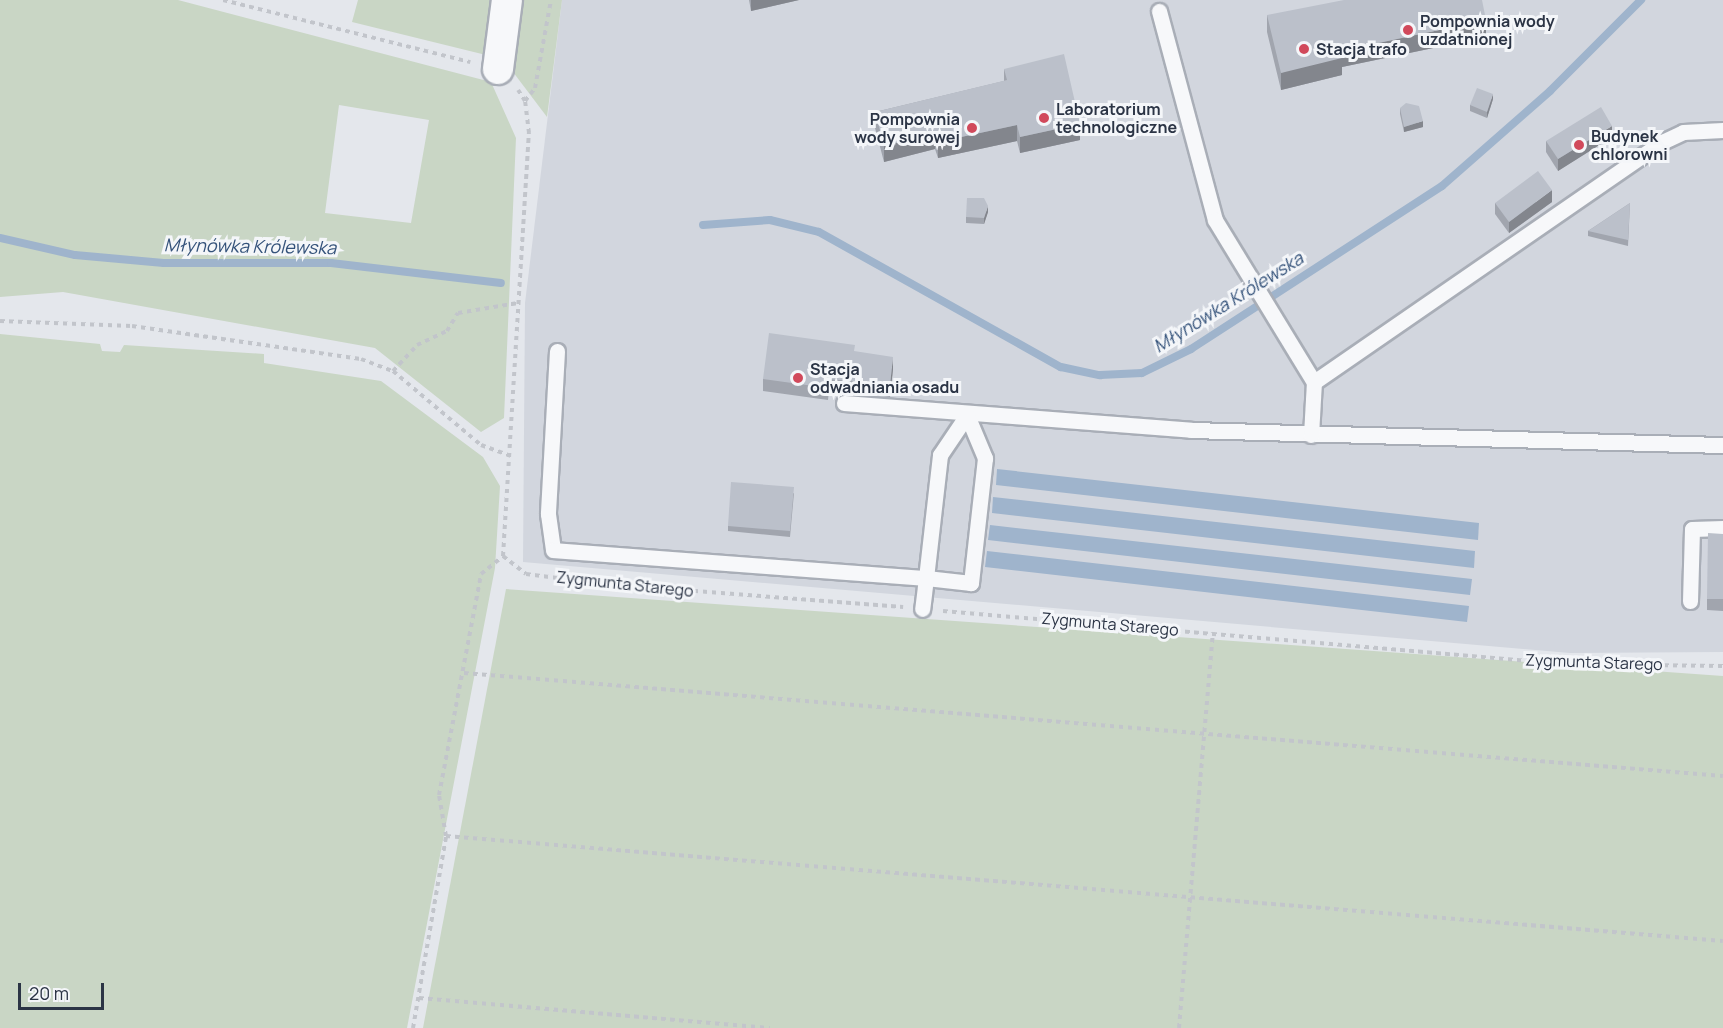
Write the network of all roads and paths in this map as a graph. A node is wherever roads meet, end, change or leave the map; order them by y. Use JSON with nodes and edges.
{"nodes":[{"id":1,"x":223,"y":0,"type":"edge"},
{"id":2,"x":507,"y":0,"type":"edge"},
{"id":3,"x":551,"y":0,"type":"edge"},
{"id":4,"x":1159,"y":11,"type":"dead end"},
{"id":5,"x":498,"y":69,"type":"junction"},
{"id":6,"x":525,"y":101,"type":"junction"},
{"id":7,"x":1723,"y":130,"type":"edge"},
{"id":8,"x":518,"y":303,"type":"junction"},
{"id":9,"x":0,"y":321,"type":"edge"},
{"id":10,"x":556,"y":351,"type":"dead end"},
{"id":11,"x":393,"y":371,"type":"junction"},
{"id":12,"x":1314,"y":382,"type":"junction"},
{"id":13,"x":844,"y":403,"type":"dead end"},
{"id":14,"x":967,"y":415,"type":"junction"},
{"id":15,"x":1311,"y":435,"type":"junction"},
{"id":16,"x":1723,"y":445,"type":"edge"},
{"id":17,"x":512,"y":456,"type":"junction"},
{"id":18,"x":1723,"y":528,"type":"edge"},
{"id":19,"x":503,"y":556,"type":"junction"},
{"id":20,"x":926,"y":578,"type":"junction"},
{"id":21,"x":1690,"y":601,"type":"dead end"},
{"id":22,"x":922,"y":609,"type":"junction"},
{"id":23,"x":1213,"y":632,"type":"junction"},
{"id":24,"x":1723,"y":666,"type":"edge"},
{"id":25,"x":464,"y":673,"type":"junction"},
{"id":26,"x":1203,"y":730,"type":"junction"},
{"id":27,"x":1723,"y":776,"type":"edge"},
{"id":28,"x":446,"y":836,"type":"junction"},
{"id":29,"x":1190,"y":894,"type":"junction"},
{"id":30,"x":1723,"y":941,"type":"edge"},
{"id":31,"x":419,"y":998,"type":"junction"},
{"id":32,"x":413,"y":1028,"type":"edge"},
{"id":33,"x":770,"y":1028,"type":"edge"},
{"id":34,"x":1179,"y":1028,"type":"edge"}],
"edges":[{"from":1,"to":5,"type":"path"},
{"from":2,"to":5,"type":"street"},
{"from":3,"to":6,"type":"path"},
{"from":4,"to":12,"type":"lane"},
{"from":5,"to":6,"type":"path"},
{"from":6,"to":8,"type":"path"},
{"from":7,"to":12,"type":"lane"},
{"from":8,"to":11,"type":"path"},
{"from":8,"to":17,"type":"path"},
{"from":9,"to":11,"type":"path"},
{"from":10,"to":20,"type":"lane"},
{"from":11,"to":17,"type":"path"},
{"from":12,"to":15,"type":"lane"},
{"from":13,"to":14,"type":"lane"},
{"from":14,"to":15,"type":"lane"},
{"from":14,"to":20,"type":"lane"},
{"from":14,"to":20,"type":"lane"},
{"from":15,"to":16,"type":"lane"},
{"from":17,"to":19,"type":"path"},
{"from":18,"to":21,"type":"lane"},
{"from":19,"to":22,"type":"path","name":"Zygmunta Starego"},
{"from":19,"to":25,"type":"path"},
{"from":20,"to":22,"type":"lane"},
{"from":22,"to":23,"type":"path","name":"Zygmunta Starego"},
{"from":23,"to":24,"type":"path","name":"Zygmunta Starego"},
{"from":23,"to":26,"type":"path"},
{"from":25,"to":26,"type":"path"},
{"from":25,"to":28,"type":"path"},
{"from":26,"to":27,"type":"path"},
{"from":26,"to":29,"type":"path"},
{"from":28,"to":29,"type":"path"},
{"from":28,"to":31,"type":"path"},
{"from":29,"to":30,"type":"path"},
{"from":29,"to":34,"type":"path"},
{"from":31,"to":32,"type":"path"},
{"from":31,"to":33,"type":"path"}]}
